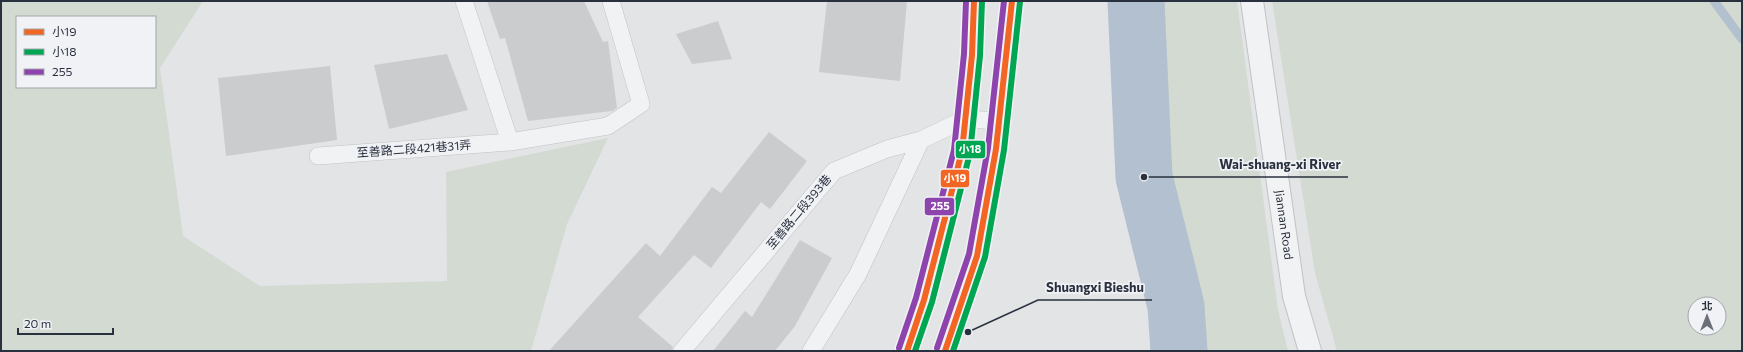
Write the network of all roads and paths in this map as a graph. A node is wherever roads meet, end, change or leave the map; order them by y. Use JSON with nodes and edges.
{"nodes":[{"id":1,"x":464,"y":1,"type":"edge"},
{"id":2,"x":611,"y":1,"type":"edge"},
{"id":3,"x":974,"y":1,"type":"edge"},
{"id":4,"x":1012,"y":1,"type":"edge"},
{"id":5,"x":1252,"y":1,"type":"edge"},
{"id":6,"x":965,"y":119,"type":"junction"},
{"id":7,"x":999,"y":121,"type":"junction"},
{"id":8,"x":922,"y":140,"type":"junction"},
{"id":9,"x":510,"y":142,"type":"junction"},
{"id":10,"x":318,"y":156,"type":"dead end"},
{"id":11,"x":682,"y":351,"type":"edge"},
{"id":12,"x":811,"y":351,"type":"edge"},
{"id":13,"x":907,"y":351,"type":"edge"},
{"id":14,"x":945,"y":351,"type":"edge"},
{"id":15,"x":1310,"y":351,"type":"edge"}],
"edges":[{"from":1,"to":9,"type":"lane"},
{"from":2,"to":9,"type":"lane","name":"至善路二段421巷31弄"},
{"from":3,"to":6,"type":"street"},
{"from":4,"to":7,"type":"street"},
{"from":5,"to":15,"type":"street","name":"Jiannan Road"},
{"from":6,"to":7,"type":"lane","name":"至善路二段393巷"},
{"from":6,"to":8,"type":"lane","name":"至善路二段393巷"},
{"from":6,"to":13,"type":"street"},
{"from":7,"to":14,"type":"street"},
{"from":8,"to":11,"type":"lane","name":"至善路二段393巷"},
{"from":8,"to":12,"type":"lane"},
{"from":9,"to":10,"type":"lane","name":"至善路二段421巷31弄"}]}
